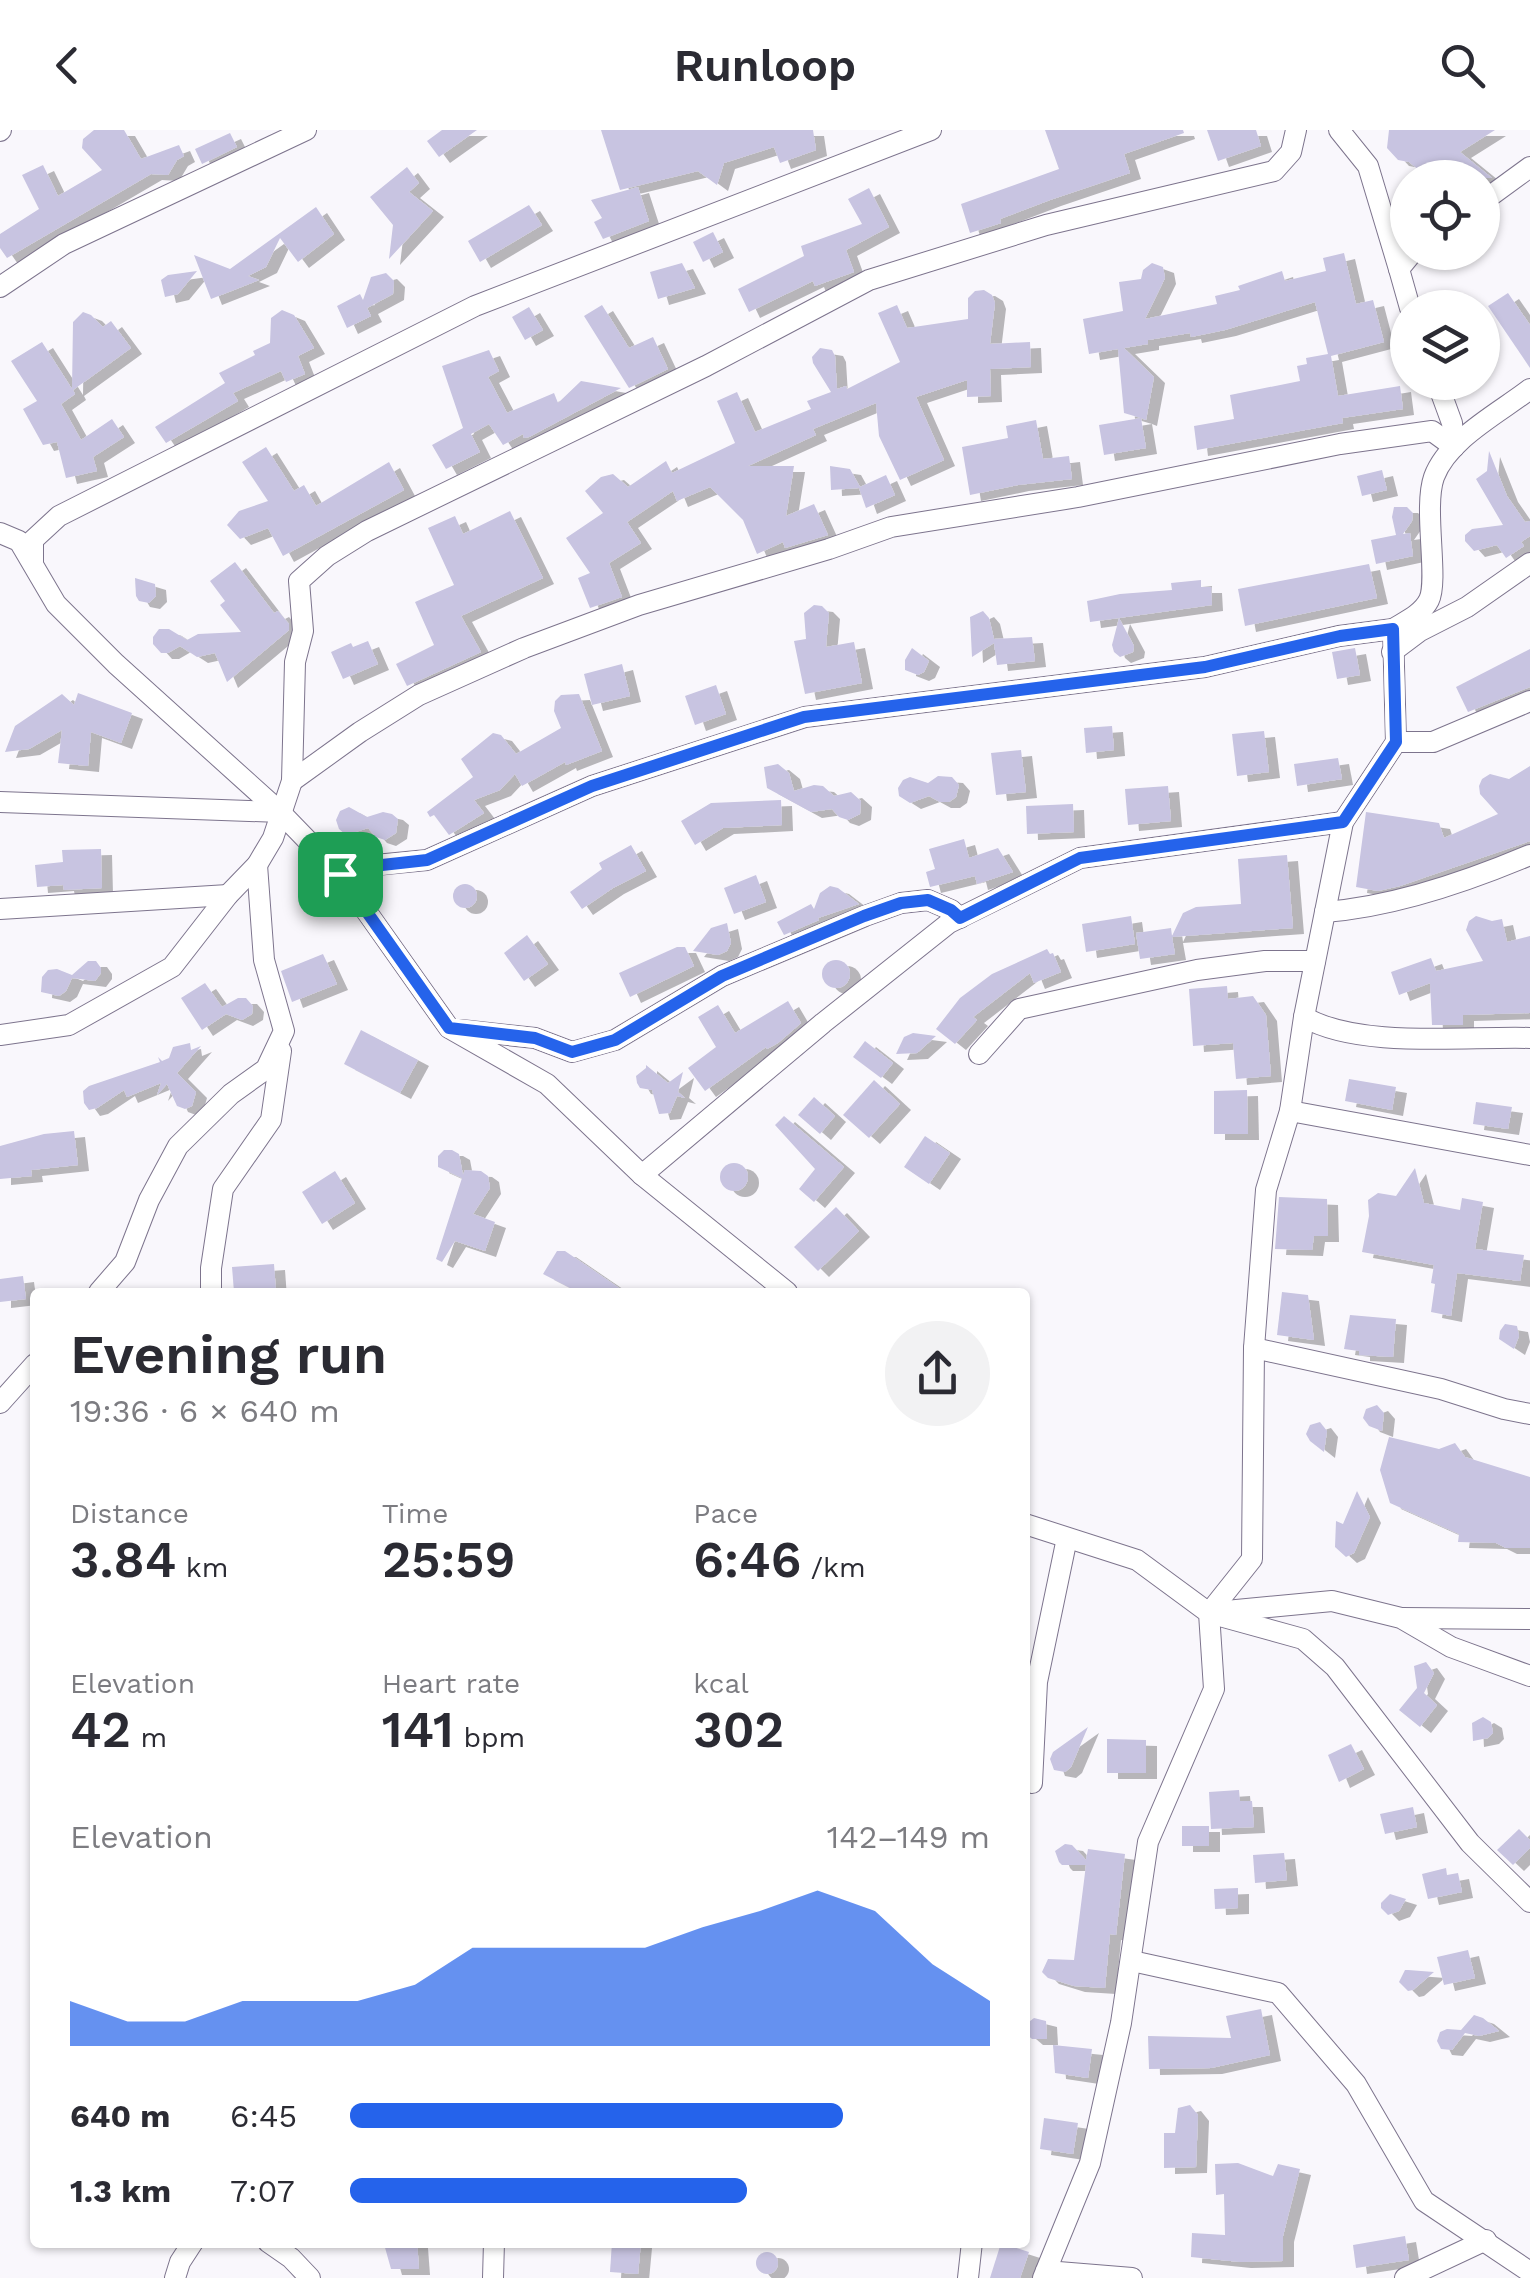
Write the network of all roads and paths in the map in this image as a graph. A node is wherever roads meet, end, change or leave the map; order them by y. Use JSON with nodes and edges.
{"nodes":[{"id":1,"x":306,"y":130,"type":"edge"},
{"id":2,"x":931,"y":130,"type":"edge"},
{"id":3,"x":1296,"y":130,"type":"edge"},
{"id":4,"x":1338,"y":130,"type":"edge"},
{"id":5,"x":1530,"y":167,"type":"edge"},
{"id":6,"x":1500,"y":189,"type":"edge"},
{"id":7,"x":1390,"y":239,"type":"edge"},
{"id":8,"x":0,"y":287,"type":"edge"},
{"id":9,"x":1530,"y":390,"type":"edge"},
{"id":10,"x":1444,"y":400,"type":"edge"},
{"id":11,"x":1454,"y":448,"type":"junction"},
{"id":12,"x":0,"y":532,"type":"edge"},
{"id":13,"x":33,"y":562,"type":"junction"},
{"id":14,"x":1530,"y":562,"type":"edge"},
{"id":15,"x":1393,"y":629,"type":"junction"},
{"id":16,"x":1392,"y":652,"type":"junction"},
{"id":17,"x":1530,"y":701,"type":"edge"},
{"id":18,"x":1396,"y":742,"type":"junction"},
{"id":19,"x":292,"y":782,"type":"junction"},
{"id":20,"x":0,"y":802,"type":"edge"},
{"id":21,"x":280,"y":812,"type":"junction"},
{"id":22,"x":1343,"y":822,"type":"junction"},
{"id":23,"x":1530,"y":856,"type":"edge"},
{"id":24,"x":256,"y":865,"type":"junction"},
{"id":25,"x":340,"y":874,"type":"junction"},
{"id":26,"x":228,"y":894,"type":"junction"},
{"id":27,"x":0,"y":909,"type":"edge"},
{"id":28,"x":1325,"y":912,"type":"junction"},
{"id":29,"x":960,"y":918,"type":"junction"},
{"id":30,"x":1316,"y":961,"type":"junction"},
{"id":31,"x":1304,"y":1016,"type":"junction"},
{"id":32,"x":449,"y":1028,"type":"junction"},
{"id":33,"x":284,"y":1031,"type":"junction"},
{"id":34,"x":0,"y":1035,"type":"edge"},
{"id":35,"x":1530,"y":1038,"type":"edge"},
{"id":36,"x":979,"y":1054,"type":"dead end"},
{"id":37,"x":1290,"y":1111,"type":"junction"},
{"id":38,"x":1530,"y":1155,"type":"edge"},
{"id":39,"x":642,"y":1176,"type":"junction"},
{"id":40,"x":102,"y":1288,"type":"edge"},
{"id":41,"x":211,"y":1288,"type":"edge"},
{"id":42,"x":782,"y":1288,"type":"edge"},
{"id":43,"x":1254,"y":1348,"type":"junction"},
{"id":44,"x":30,"y":1370,"type":"edge"},
{"id":45,"x":0,"y":1403,"type":"edge"},
{"id":46,"x":1530,"y":1414,"type":"edge"},
{"id":47,"x":1030,"y":1526,"type":"edge"},
{"id":48,"x":1067,"y":1538,"type":"junction"},
{"id":49,"x":1209,"y":1613,"type":"junction"},
{"id":50,"x":1400,"y":1618,"type":"junction"},
{"id":51,"x":1530,"y":1619,"type":"edge"},
{"id":52,"x":1530,"y":1676,"type":"edge"},
{"id":53,"x":1032,"y":1783,"type":"dead end"},
{"id":54,"x":1530,"y":1902,"type":"edge"},
{"id":55,"x":1132,"y":1961,"type":"junction"},
{"id":56,"x":1486,"y":2240,"type":"junction"},
{"id":57,"x":188,"y":2248,"type":"edge"},
{"id":58,"x":277,"y":2248,"type":"edge"},
{"id":59,"x":494,"y":2248,"type":"edge"},
{"id":60,"x":971,"y":2248,"type":"edge"},
{"id":61,"x":1530,"y":2272,"type":"edge"},
{"id":62,"x":1045,"y":2274,"type":"edge"},
{"id":63,"x":175,"y":2278,"type":"edge"},
{"id":64,"x":310,"y":2278,"type":"edge"},
{"id":65,"x":493,"y":2278,"type":"edge"},
{"id":66,"x":968,"y":2278,"type":"edge"},
{"id":67,"x":1132,"y":2278,"type":"edge"},
{"id":68,"x":1405,"y":2278,"type":"edge"}],
"edges":[{"from":1,"to":8,"type":"street"},
{"from":2,"to":13,"type":"street"},
{"from":3,"to":19,"type":"street"},
{"from":4,"to":7,"type":"street"},
{"from":5,"to":6,"type":"street"},
{"from":9,"to":11,"type":"street"},
{"from":10,"to":11,"type":"street"},
{"from":11,"to":15,"type":"street"},
{"from":11,"to":19,"type":"street"},
{"from":12,"to":13,"type":"street"},
{"from":13,"to":21,"type":"street"},
{"from":14,"to":16,"type":"street"},
{"from":15,"to":16,"type":"street"},
{"from":15,"to":25,"type":"street"},
{"from":16,"to":18,"type":"street"},
{"from":17,"to":18,"type":"street"},
{"from":18,"to":22,"type":"street"},
{"from":19,"to":21,"type":"street"},
{"from":20,"to":21,"type":"street"},
{"from":21,"to":24,"type":"street"},
{"from":21,"to":25,"type":"street"},
{"from":22,"to":28,"type":"street"},
{"from":22,"to":29,"type":"street"},
{"from":23,"to":28,"type":"street"},
{"from":24,"to":26,"type":"street"},
{"from":24,"to":33,"type":"street"},
{"from":25,"to":32,"type":"street"},
{"from":26,"to":27,"type":"street"},
{"from":26,"to":34,"type":"street"},
{"from":28,"to":30,"type":"street"},
{"from":29,"to":32,"type":"street"},
{"from":29,"to":39,"type":"street"},
{"from":30,"to":31,"type":"street"},
{"from":30,"to":36,"type":"street"},
{"from":31,"to":35,"type":"street"},
{"from":31,"to":37,"type":"street"},
{"from":32,"to":39,"type":"street"},
{"from":33,"to":40,"type":"street"},
{"from":33,"to":41,"type":"street"},
{"from":37,"to":38,"type":"street"},
{"from":37,"to":43,"type":"street"},
{"from":39,"to":42,"type":"street"},
{"from":43,"to":46,"type":"street"},
{"from":43,"to":49,"type":"street"},
{"from":44,"to":45,"type":"street"},
{"from":47,"to":48,"type":"street"},
{"from":48,"to":49,"type":"street"},
{"from":48,"to":53,"type":"street"},
{"from":49,"to":50,"type":"street"},
{"from":49,"to":54,"type":"street"},
{"from":49,"to":55,"type":"street"},
{"from":50,"to":51,"type":"street"},
{"from":50,"to":52,"type":"street"},
{"from":55,"to":56,"type":"street"},
{"from":55,"to":62,"type":"street"},
{"from":56,"to":61,"type":"street"},
{"from":56,"to":68,"type":"street"},
{"from":57,"to":63,"type":"street"},
{"from":58,"to":64,"type":"street"},
{"from":59,"to":65,"type":"street"},
{"from":60,"to":66,"type":"street"},
{"from":62,"to":67,"type":"street"}]}
